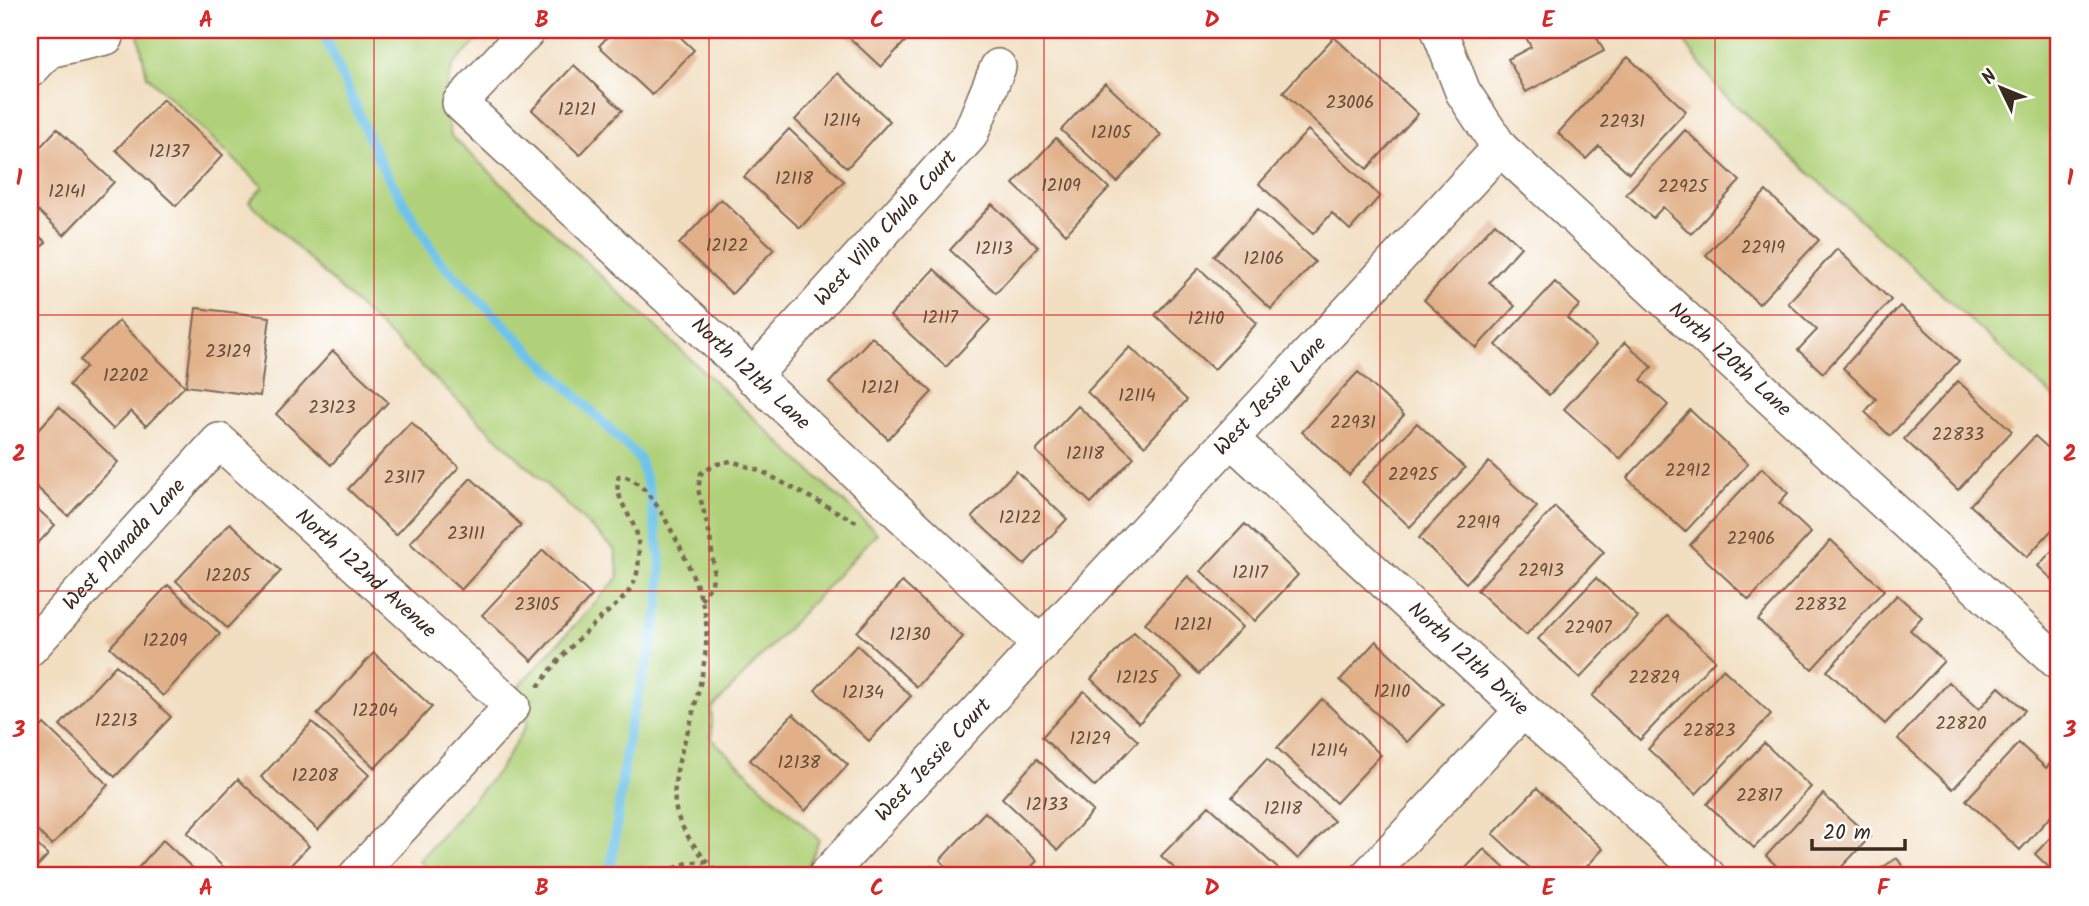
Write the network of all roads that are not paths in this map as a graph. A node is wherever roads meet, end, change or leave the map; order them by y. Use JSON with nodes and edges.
{"nodes":[{"id":1,"x":528,"y":30,"type":"edge"},
{"id":2,"x":1440,"y":30,"type":"edge"},
{"id":3,"x":106,"y":37,"type":"dead end"},
{"id":4,"x":998,"y":67,"type":"dead end"},
{"id":5,"x":30,"y":71,"type":"edge"},
{"id":6,"x":1500,"y":148,"type":"junction"},
{"id":7,"x":752,"y":377,"type":"junction"},
{"id":8,"x":1232,"y":440,"type":"junction"},
{"id":9,"x":219,"y":441,"type":"joint"},
{"id":10,"x":1041,"y":645,"type":"junction"},
{"id":11,"x":30,"y":648,"type":"edge"},
{"id":12,"x":2059,"y":663,"type":"edge"},
{"id":13,"x":1523,"y":710,"type":"junction"},
{"id":14,"x":356,"y":876,"type":"edge"},
{"id":15,"x":826,"y":876,"type":"edge"},
{"id":16,"x":1368,"y":876,"type":"edge"},
{"id":17,"x":1708,"y":876,"type":"edge"}],
"edges":[{"from":1,"to":7,"type":"street","name":"North 121th Lane"},
{"from":2,"to":6,"type":"street","name":"North 120th Lane"},
{"from":3,"to":5,"type":"street"},
{"from":4,"to":7,"type":"street","name":"West Villa Chula Court"},
{"from":6,"to":8,"type":"street","name":"West Jessie Lane"},
{"from":6,"to":12,"type":"street","name":"North 120th Lane"},
{"from":7,"to":10,"type":"street","name":"North 121th Lane"},
{"from":8,"to":10,"type":"street","name":"West Jessie Lane"},
{"from":8,"to":13,"type":"street","name":"North 121th Drive"},
{"from":9,"to":11,"type":"street","name":"West Planada Lane"},
{"from":9,"to":14,"type":"street","name":"North 122nd Avenue"},
{"from":10,"to":15,"type":"street","name":"West Jessie Court"},
{"from":13,"to":16,"type":"street"},
{"from":13,"to":17,"type":"street","name":"North 121th Drive"}]}
